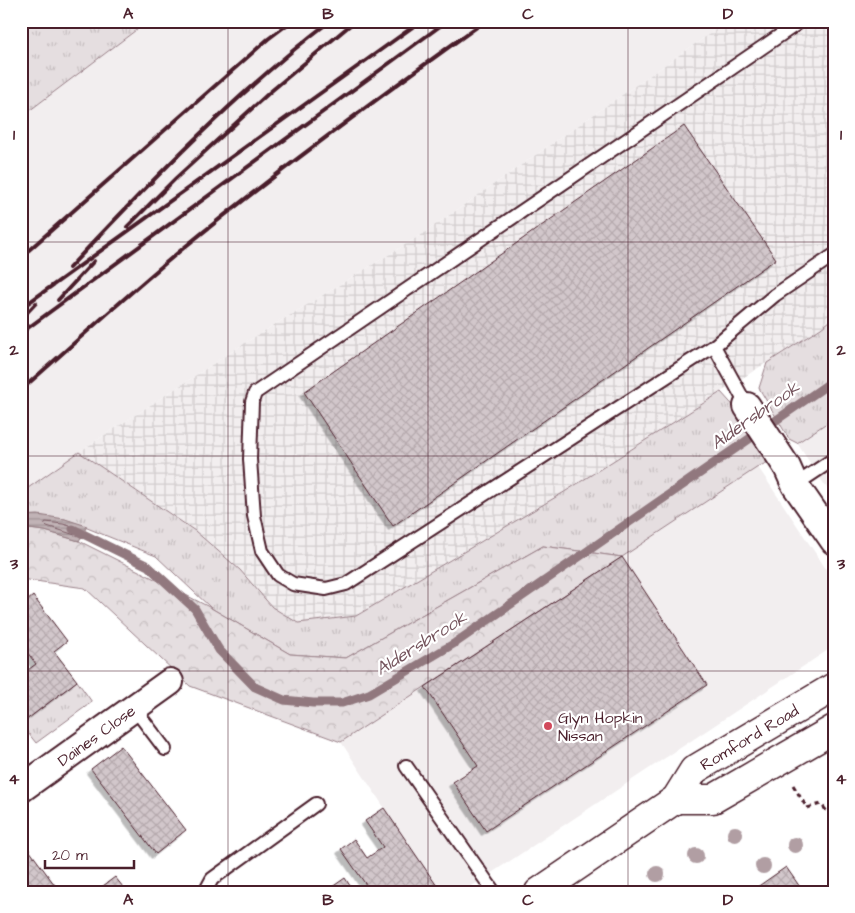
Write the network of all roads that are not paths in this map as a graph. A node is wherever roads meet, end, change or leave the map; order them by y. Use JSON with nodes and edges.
{"nodes":[{"id":1,"x":801,"y":21,"type":"edge"},
{"id":2,"x":834,"y":255,"type":"edge"},
{"id":3,"x":714,"y":346,"type":"junction"},
{"id":4,"x":747,"y":406,"type":"joint"},
{"id":5,"x":834,"y":459,"type":"edge"},
{"id":6,"x":791,"y":476,"type":"junction"},
{"id":7,"x":834,"y":541,"type":"edge"},
{"id":8,"x":170,"y":682,"type":"dead end"},
{"id":9,"x":834,"y":687,"type":"edge"},
{"id":10,"x":134,"y":708,"type":"junction"},
{"id":11,"x":834,"y":729,"type":"edge"},
{"id":12,"x":165,"y":749,"type":"dead end"},
{"id":13,"x":406,"y":766,"type":"dead end"},
{"id":14,"x":21,"y":789,"type":"edge"},
{"id":15,"x":676,"y":799,"type":"junction"},
{"id":16,"x":316,"y":804,"type":"dead end"},
{"id":17,"x":204,"y":892,"type":"edge"},
{"id":18,"x":494,"y":892,"type":"edge"},
{"id":19,"x":539,"y":892,"type":"edge"}],
"edges":[{"from":1,"to":3,"type":"lane"},
{"from":2,"to":3,"type":"lane"},
{"from":3,"to":4,"type":"lane"},
{"from":4,"to":6,"type":"street"},
{"from":5,"to":6,"type":"lane"},
{"from":6,"to":7,"type":"street"},
{"from":8,"to":10,"type":"street","name":"Daines Close"},
{"from":9,"to":15,"type":"main road","name":"Romford Road"},
{"from":10,"to":12,"type":"lane"},
{"from":10,"to":14,"type":"street","name":"Daines Close"},
{"from":11,"to":15,"type":"main road"},
{"from":13,"to":18,"type":"lane"},
{"from":15,"to":19,"type":"main road","name":"Romford Road"},
{"from":16,"to":17,"type":"lane"}]}
